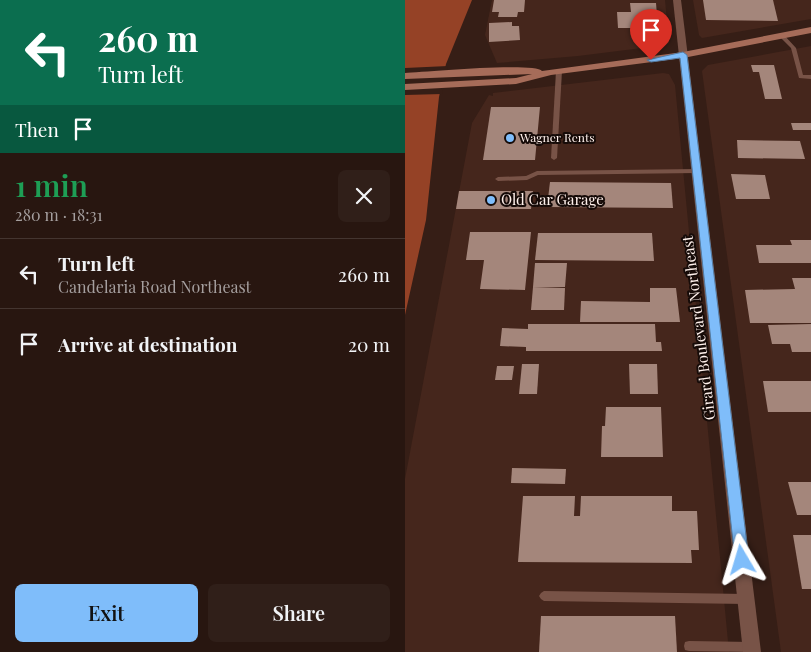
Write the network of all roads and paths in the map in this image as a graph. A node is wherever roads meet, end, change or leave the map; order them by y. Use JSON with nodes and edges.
{"nodes":[{"id":1,"x":677,"y":0,"type":"edge"},
{"id":2,"x":811,"y":30,"type":"edge"},
{"id":3,"x":782,"y":36,"type":"junction"},
{"id":4,"x":683,"y":55,"type":"junction"},
{"id":5,"x":555,"y":72,"type":"junction"},
{"id":6,"x":405,"y":76,"type":"edge"},
{"id":7,"x":811,"y":77,"type":"edge"},
{"id":8,"x":460,"y":85,"type":"joint"},
{"id":9,"x":405,"y":87,"type":"edge"},
{"id":10,"x":554,"y":158,"type":"dead end"},
{"id":11,"x":697,"y":171,"type":"junction"},
{"id":12,"x":498,"y":179,"type":"dead end"},
{"id":13,"x":544,"y":596,"type":"dead end"},
{"id":14,"x":746,"y":599,"type":"junction"},
{"id":15,"x":689,"y":646,"type":"dead end"},
{"id":16,"x":752,"y":650,"type":"edge"}],
"edges":[{"from":1,"to":4,"type":"street","name":"Girard Boulevard Northeast"},
{"from":2,"to":3,"type":"main road"},
{"from":3,"to":4,"type":"main road"},
{"from":3,"to":7,"type":"lane"},
{"from":4,"to":5,"type":"main road"},
{"from":4,"to":11,"type":"street","name":"Girard Boulevard Northeast"},
{"from":5,"to":6,"type":"main road"},
{"from":5,"to":8,"type":"main road"},
{"from":5,"to":10,"type":"lane"},
{"from":8,"to":9,"type":"main road"},
{"from":11,"to":12,"type":"lane"},
{"from":11,"to":14,"type":"street","name":"Girard Boulevard Northeast"},
{"from":13,"to":14,"type":"lane"},
{"from":14,"to":16,"type":"street","name":"Girard Boulevard Northeast"},
{"from":15,"to":16,"type":"lane"}]}
